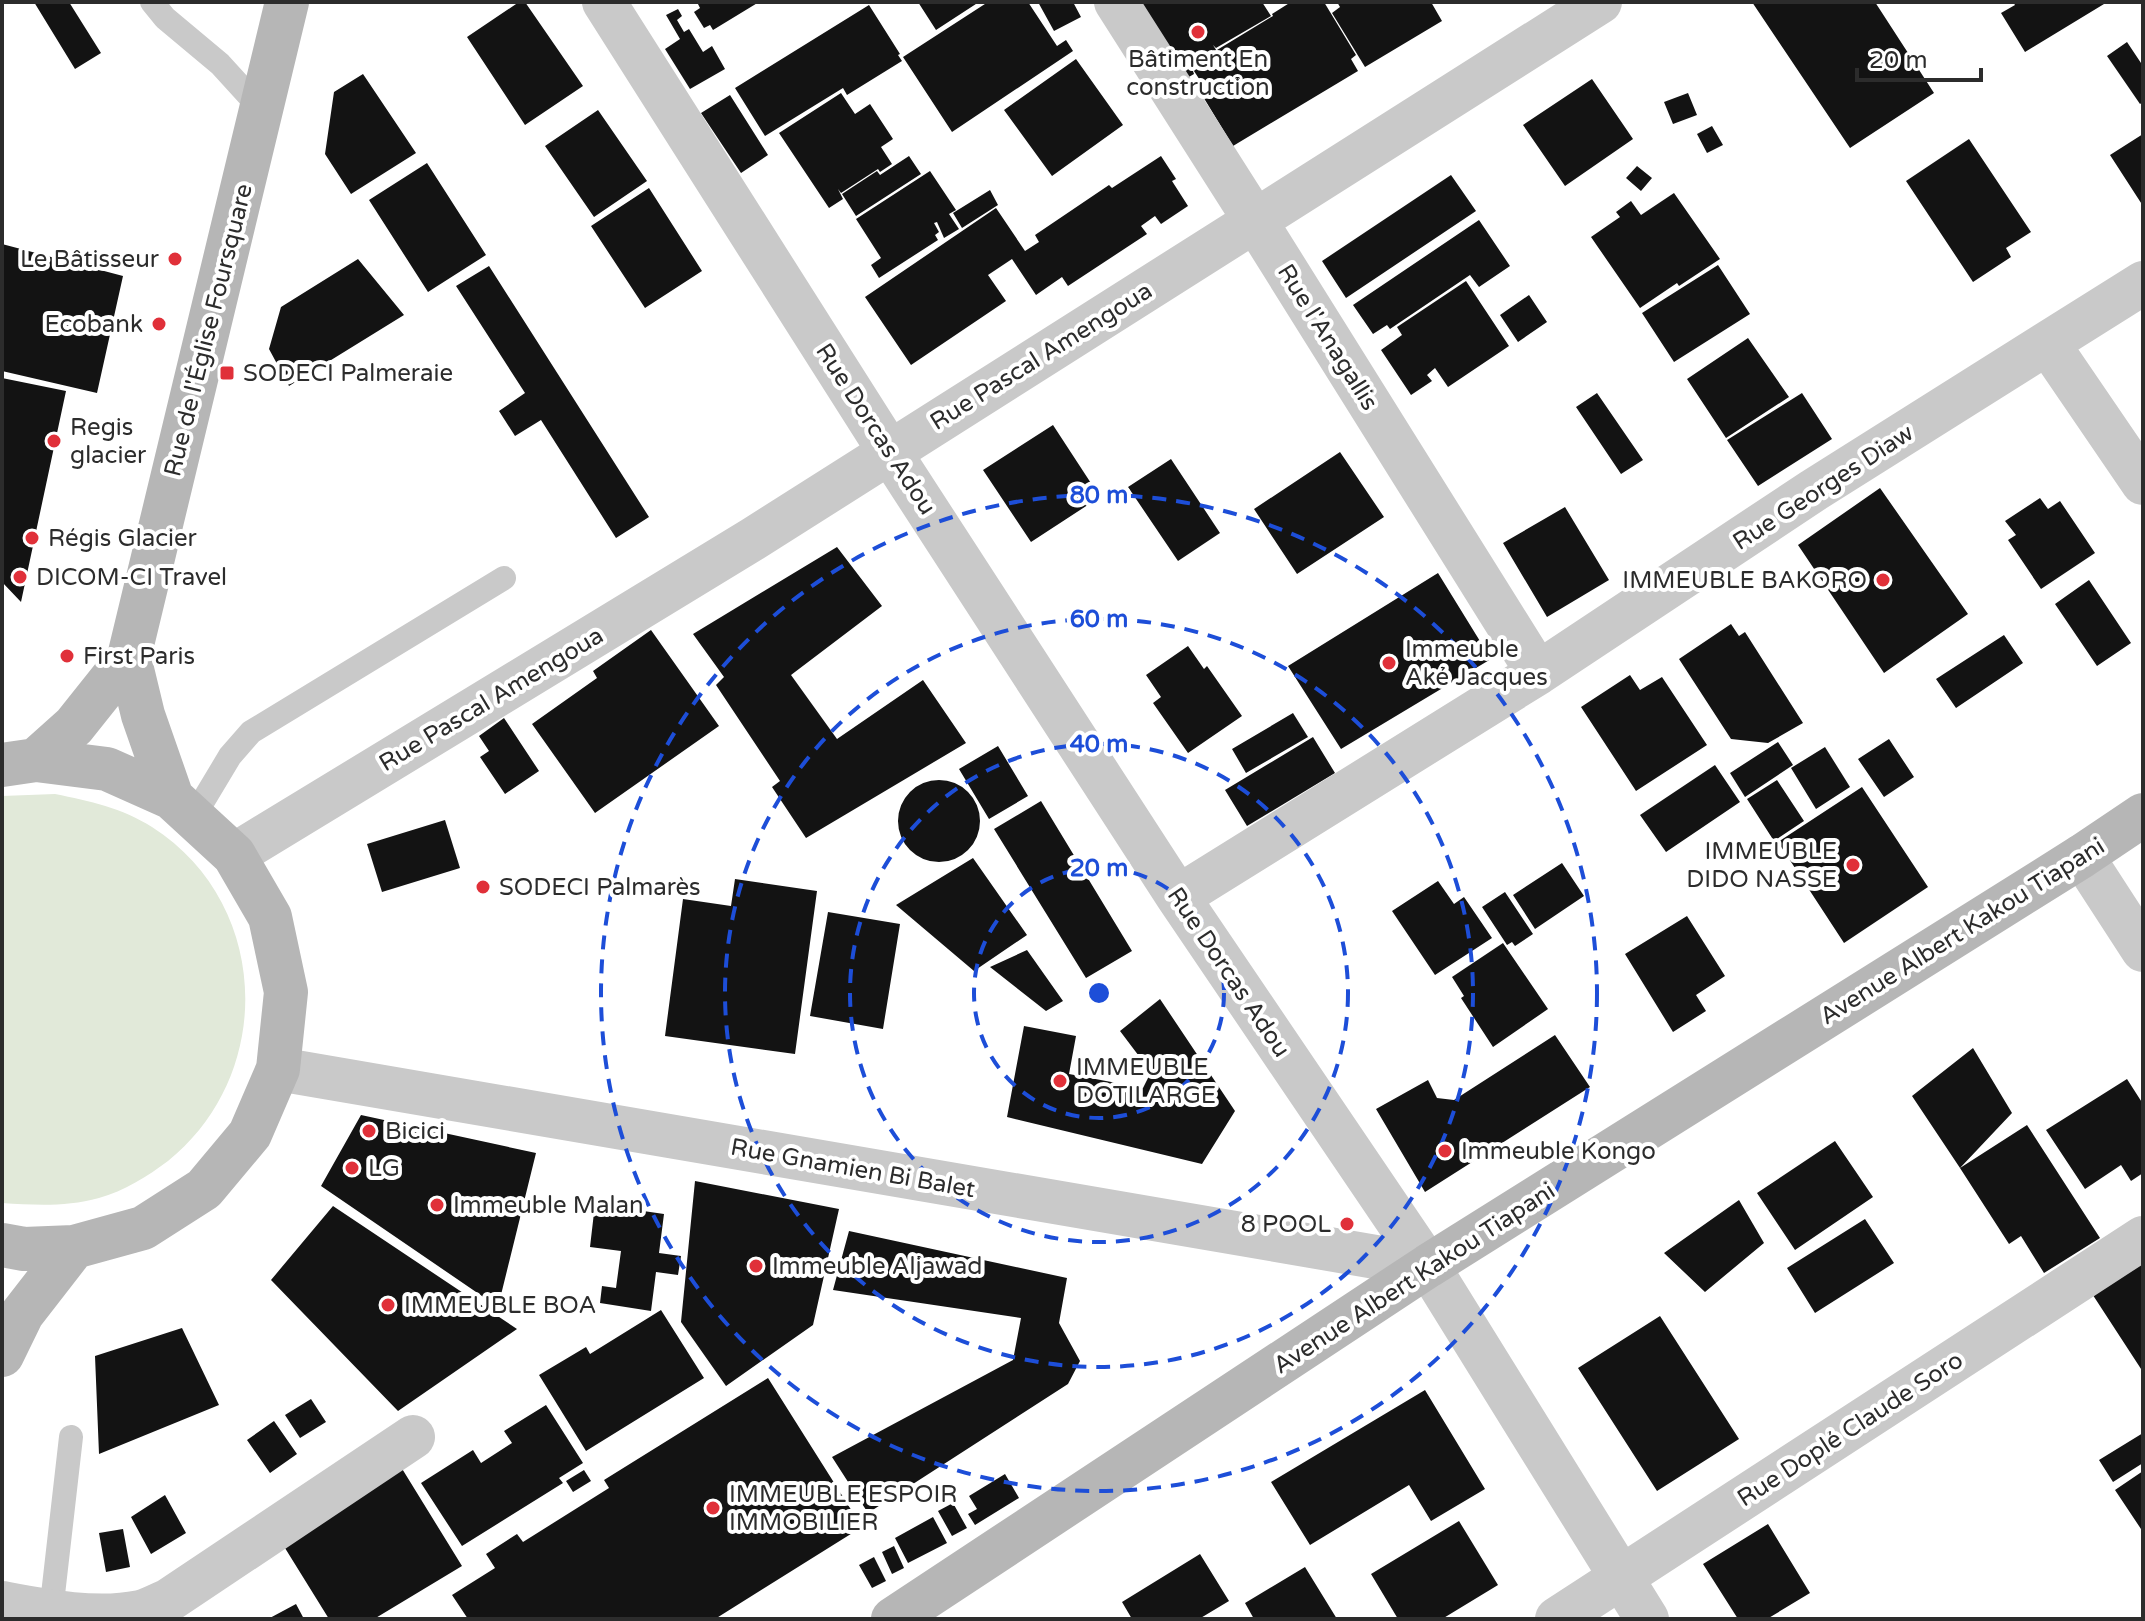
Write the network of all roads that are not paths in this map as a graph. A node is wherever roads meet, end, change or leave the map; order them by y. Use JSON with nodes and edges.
{"nodes":[{"id":1,"x":287,"y":2,"type":"edge"},
{"id":2,"x":1116,"y":2,"type":"edge"},
{"id":3,"x":1600,"y":2,"type":"edge"},
{"id":4,"x":166,"y":7,"type":"edge"},
{"id":5,"x":617,"y":7,"type":"edge"},
{"id":6,"x":261,"y":109,"type":"junction"},
{"id":7,"x":1256,"y":222,"type":"junction"},
{"id":8,"x":2143,"y":283,"type":"edge"},
{"id":9,"x":2048,"y":344,"type":"junction"},
{"id":10,"x":889,"y":451,"type":"junction"},
{"id":11,"x":2143,"y":483,"type":"edge"},
{"id":12,"x":504,"y":578,"type":"dead end"},
{"id":13,"x":129,"y":657,"type":"junction"},
{"id":14,"x":1538,"y":673,"type":"junction"},
{"id":15,"x":19,"y":763,"type":"edge"},
{"id":16,"x":183,"y":807,"type":"junction"},
{"id":17,"x":2143,"y":815,"type":"edge"},
{"id":18,"x":234,"y":855,"type":"junction"},
{"id":19,"x":2082,"y":856,"type":"junction"},
{"id":20,"x":1178,"y":897,"type":"junction"},
{"id":21,"x":2143,"y":950,"type":"edge"},
{"id":22,"x":278,"y":1069,"type":"junction"},
{"id":23,"x":2143,"y":1238,"type":"edge"},
{"id":24,"x":2,"y":1245,"type":"edge"},
{"id":25,"x":74,"y":1247,"type":"junction"},
{"id":26,"x":1428,"y":1266,"type":"junction"},
{"id":27,"x":2,"y":1355,"type":"edge"},
{"id":28,"x":71,"y":1437,"type":"dead end"},
{"id":29,"x":413,"y":1437,"type":"dead end"},
{"id":30,"x":1621,"y":1578,"type":"junction"},
{"id":31,"x":2,"y":1603,"type":"edge"},
{"id":32,"x":174,"y":1609,"type":"edge"},
{"id":33,"x":51,"y":1612,"type":"junction"},
{"id":34,"x":893,"y":1619,"type":"edge"},
{"id":35,"x":1557,"y":1619,"type":"edge"},
{"id":36,"x":1647,"y":1619,"type":"edge"}],
"edges":[{"from":1,"to":6,"type":"main road","name":"Rue de l'Église Foursquare"},
{"from":2,"to":7,"type":"street","name":"Rue l'Anagallis"},
{"from":3,"to":7,"type":"street","name":"Rue Pascal Amengoua"},
{"from":4,"to":6,"type":"lane"},
{"from":5,"to":10,"type":"street","name":"Rue Dorcas Adou"},
{"from":6,"to":13,"type":"main road","name":"Rue de l'Église Foursquare"},
{"from":7,"to":10,"type":"street","name":"Rue Pascal Amengoua"},
{"from":7,"to":14,"type":"street","name":"Rue l'Anagallis"},
{"from":8,"to":9,"type":"street","name":"Rue Georges Diaw"},
{"from":9,"to":11,"type":"street"},
{"from":9,"to":14,"type":"street","name":"Rue Georges Diaw"},
{"from":10,"to":18,"type":"street","name":"Rue Pascal Amengoua"},
{"from":10,"to":20,"type":"street","name":"Rue Dorcas Adou"},
{"from":12,"to":16,"type":"lane"},
{"from":13,"to":15,"type":"main road","name":"Rue de l'Église Foursquare"},
{"from":13,"to":16,"type":"main road","name":"Rue de l'Église Foursquare"},
{"from":14,"to":20,"type":"street","name":"Rue Georges Diaw"},
{"from":15,"to":16,"type":"main road"},
{"from":16,"to":18,"type":"main road"},
{"from":17,"to":19,"type":"main road","name":"Avenue Albert Kakou Tiapani"},
{"from":18,"to":22,"type":"main road"},
{"from":19,"to":21,"type":"street"},
{"from":19,"to":26,"type":"main road","name":"Avenue Albert Kakou Tiapani"},
{"from":20,"to":26,"type":"street","name":"Rue Dorcas Adou"},
{"from":22,"to":25,"type":"main road"},
{"from":22,"to":26,"type":"street","name":"Rue Gnamien Bi Balet"},
{"from":23,"to":30,"type":"street","name":"Rue Doplé Claude Soro"},
{"from":24,"to":25,"type":"main road"},
{"from":25,"to":27,"type":"main road"},
{"from":26,"to":30,"type":"street","name":"Rue Dorcas Adou"},
{"from":26,"to":34,"type":"main road","name":"Avenue Albert Kakou Tiapani"},
{"from":28,"to":33,"type":"lane"},
{"from":29,"to":32,"type":"street"},
{"from":30,"to":35,"type":"street","name":"Rue Doplé Claude Soro"},
{"from":30,"to":36,"type":"street","name":"Rue Dorcas Adou"},
{"from":31,"to":33,"type":"street"},
{"from":32,"to":33,"type":"street"}]}
